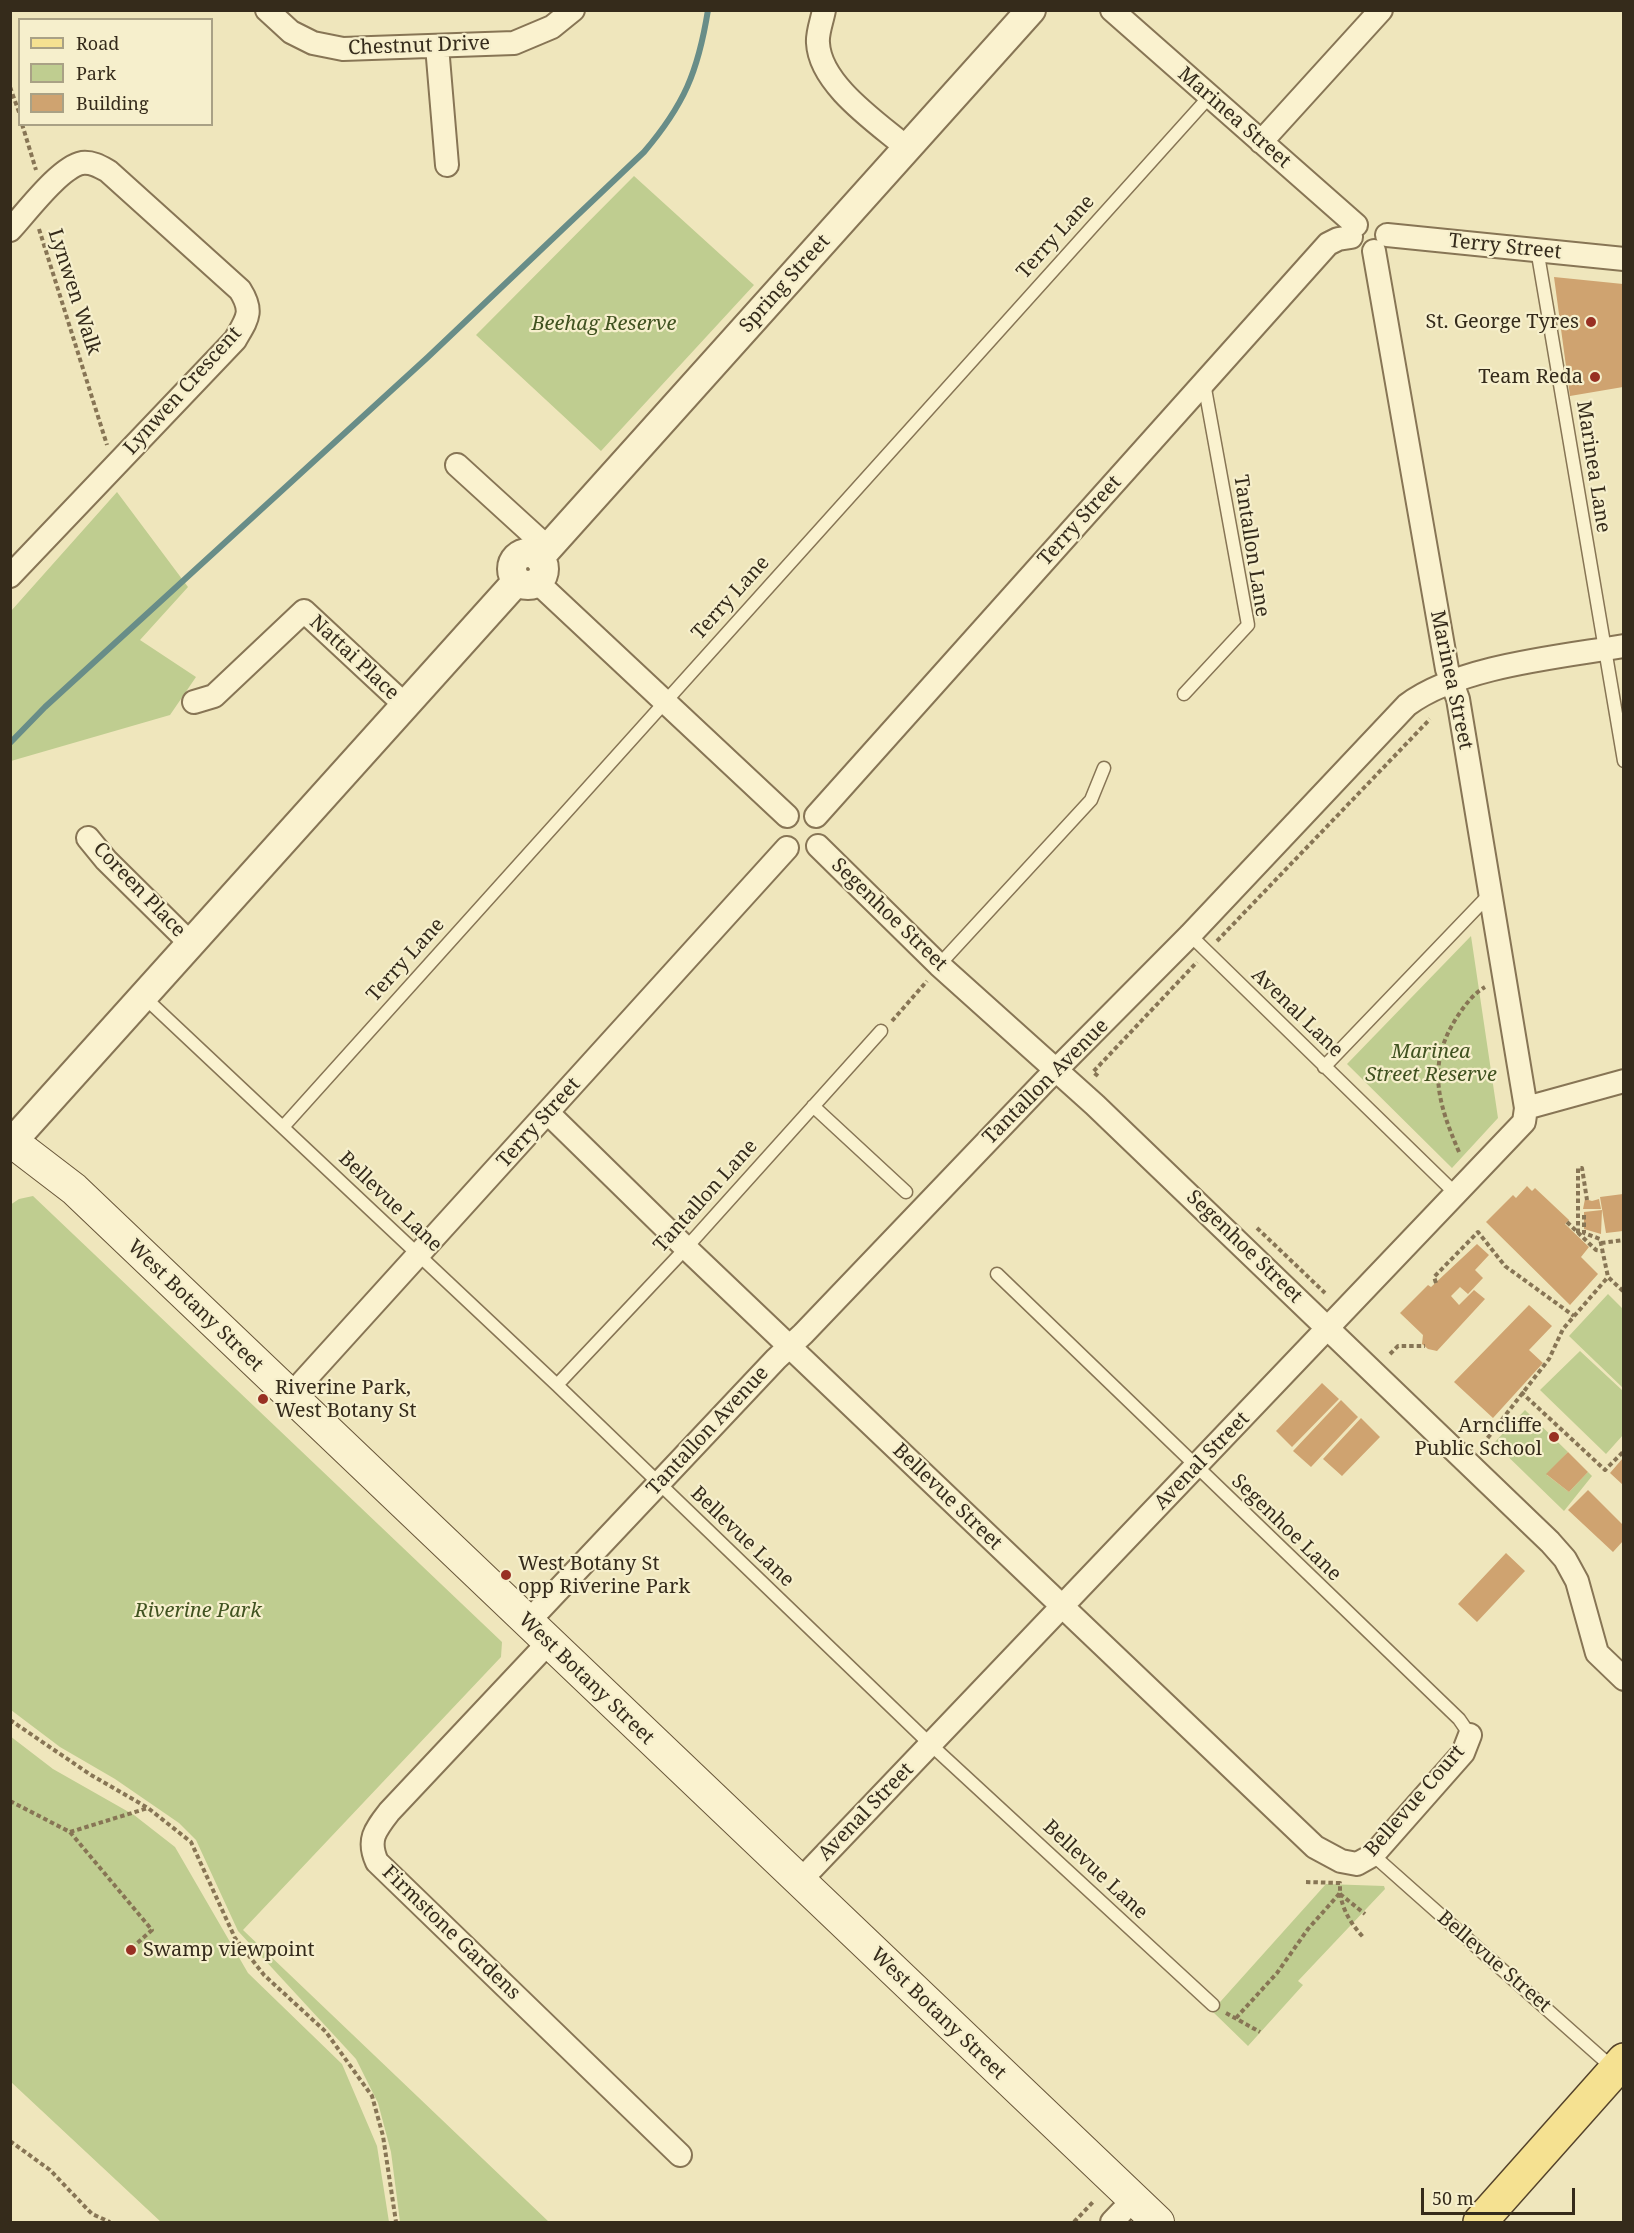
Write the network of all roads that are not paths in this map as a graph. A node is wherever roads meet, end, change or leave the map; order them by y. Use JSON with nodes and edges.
{"nodes":[{"id":1,"x":267,"y":10,"type":"edge"},
{"id":2,"x":573,"y":10,"type":"edge"},
{"id":3,"x":824,"y":10,"type":"edge"},
{"id":4,"x":1031,"y":10,"type":"edge"},
{"id":5,"x":1112,"y":10,"type":"edge"},
{"id":6,"x":1381,"y":10,"type":"edge"},
{"id":7,"x":437,"y":46,"type":"junction"},
{"id":8,"x":1209,"y":97,"type":"junction"},
{"id":9,"x":1261,"y":142,"type":"junction"},
{"id":10,"x":907,"y":148,"type":"junction"},
{"id":11,"x":447,"y":165,"type":"dead end"},
{"id":12,"x":10,"y":230,"type":"edge"},
{"id":13,"x":1354,"y":231,"type":"junction"},
{"id":14,"x":1380,"y":243,"type":"junction"},
{"id":15,"x":1537,"y":249,"type":"junction"},
{"id":16,"x":1623,"y":259,"type":"edge"},
{"id":17,"x":1204,"y":383,"type":"junction"},
{"id":18,"x":457,"y":465,"type":"dead end"},
{"id":19,"x":535,"y":567,"type":"junction"},
{"id":20,"x":10,"y":576,"type":"edge"},
{"id":21,"x":1613,"y":648,"type":"edge"},
{"id":22,"x":1451,"y":681,"type":"junction"},
{"id":23,"x":1184,"y":694,"type":"dead end"},
{"id":24,"x":194,"y":702,"type":"dead end"},
{"id":25,"x":664,"y":702,"type":"junction"},
{"id":26,"x":405,"y":705,"type":"junction"},
{"id":27,"x":1623,"y":761,"type":"edge"},
{"id":28,"x":1104,"y":768,"type":"dead end"},
{"id":29,"x":786,"y":816,"type":"junction"},
{"id":30,"x":816,"y":816,"type":"junction"},
{"id":31,"x":88,"y":838,"type":"dead end"},
{"id":32,"x":818,"y":846,"type":"junction"},
{"id":33,"x":787,"y":848,"type":"junction"},
{"id":34,"x":1489,"y":895,"type":"junction"},
{"id":35,"x":1190,"y":935,"type":"junction"},
{"id":36,"x":190,"y":942,"type":"junction"},
{"id":37,"x":939,"y":964,"type":"junction"},
{"id":38,"x":142,"y":996,"type":"junction"},
{"id":39,"x":881,"y":1031,"type":"dead end"},
{"id":40,"x":1324,"y":1067,"type":"junction"},
{"id":41,"x":1056,"y":1071,"type":"junction"},
{"id":42,"x":1623,"y":1081,"type":"edge"},
{"id":43,"x":813,"y":1106,"type":"junction"},
{"id":44,"x":1526,"y":1108,"type":"junction"},
{"id":45,"x":548,"y":1113,"type":"junction"},
{"id":46,"x":283,"y":1127,"type":"junction"},
{"id":47,"x":11,"y":1143,"type":"edge"},
{"id":48,"x":906,"y":1192,"type":"dead end"},
{"id":49,"x":1455,"y":1193,"type":"junction"},
{"id":50,"x":686,"y":1248,"type":"junction"},
{"id":51,"x":419,"y":1257,"type":"junction"},
{"id":52,"x":997,"y":1274,"type":"dead end"},
{"id":53,"x":1328,"y":1328,"type":"junction"},
{"id":54,"x":790,"y":1345,"type":"junction"},
{"id":55,"x":557,"y":1385,"type":"junction"},
{"id":56,"x":290,"y":1396,"type":"junction"},
{"id":57,"x":1195,"y":1468,"type":"junction"},
{"id":58,"x":659,"y":1484,"type":"junction"},
{"id":59,"x":1062,"y":1607,"type":"junction"},
{"id":60,"x":538,"y":1633,"type":"junction"},
{"id":61,"x":1623,"y":1679,"type":"edge"},
{"id":62,"x":1470,"y":1735,"type":"joint"},
{"id":63,"x":930,"y":1744,"type":"junction"},
{"id":64,"x":1365,"y":1859,"type":"junction"},
{"id":65,"x":800,"y":1882,"type":"junction"},
{"id":66,"x":1213,"y":2005,"type":"road end"},
{"id":67,"x":1621,"y":2064,"type":"edge"},
{"id":68,"x":680,"y":2155,"type":"dead end"},
{"id":69,"x":1133,"y":2200,"type":"junction"},
{"id":70,"x":1112,"y":2223,"type":"edge"},
{"id":71,"x":1158,"y":2223,"type":"edge"},
{"id":72,"x":1480,"y":2223,"type":"edge"}],
"edges":[{"from":1,"to":7,"type":"street","name":"Chestnut Drive"},
{"from":2,"to":7,"type":"street","name":"Chestnut Drive"},
{"from":3,"to":10,"type":"street"},
{"from":4,"to":10,"type":"street","name":"Spring Street"},
{"from":5,"to":8,"type":"street","name":"Marinea Street"},
{"from":6,"to":9,"type":"street"},
{"from":7,"to":11,"type":"street"},
{"from":8,"to":9,"type":"street","name":"Marinea Street"},
{"from":8,"to":25,"type":"lane","name":"Terry Lane"},
{"from":9,"to":13,"type":"street","name":"Marinea Street"},
{"from":10,"to":19,"type":"street","name":"Spring Street"},
{"from":12,"to":20,"type":"street","name":"Lynwen Crescent"},
{"from":13,"to":14,"type":"street"},
{"from":13,"to":17,"type":"street","name":"Terry Street"},
{"from":14,"to":15,"type":"street","name":"Terry Street"},
{"from":14,"to":22,"type":"street","name":"Marinea Street"},
{"from":15,"to":16,"type":"street","name":"Terry Street"},
{"from":15,"to":21,"type":"lane","name":"Marinea Lane"},
{"from":17,"to":23,"type":"lane","name":"Tantallon Lane"},
{"from":17,"to":30,"type":"street","name":"Terry Street"},
{"from":18,"to":19,"type":"street"},
{"from":19,"to":25,"type":"street"},
{"from":19,"to":26,"type":"street","name":"Spring Street"},
{"from":21,"to":22,"type":"street","name":"Tantallon Avenue"},
{"from":21,"to":27,"type":"lane","name":"Marinea Lane"},
{"from":22,"to":34,"type":"street","name":"Marinea Street"},
{"from":22,"to":35,"type":"street","name":"Tantallon Avenue"},
{"from":24,"to":26,"type":"street","name":"Nattai Place"},
{"from":25,"to":29,"type":"street"},
{"from":25,"to":46,"type":"lane","name":"Terry Lane"},
{"from":26,"to":36,"type":"street","name":"Spring Street"},
{"from":28,"to":37,"type":"lane"},
{"from":29,"to":30,"type":"street"},
{"from":29,"to":33,"type":"street"},
{"from":30,"to":32,"type":"street"},
{"from":31,"to":36,"type":"street","name":"Coreen Place"},
{"from":32,"to":33,"type":"street"},
{"from":32,"to":37,"type":"street","name":"Segenhoe Street"},
{"from":33,"to":45,"type":"street","name":"Terry Street"},
{"from":34,"to":40,"type":"lane"},
{"from":34,"to":44,"type":"street","name":"Marinea Street"},
{"from":35,"to":40,"type":"lane","name":"Avenal Lane"},
{"from":35,"to":41,"type":"street","name":"Tantallon Avenue"},
{"from":36,"to":38,"type":"street","name":"Spring Street"},
{"from":37,"to":41,"type":"street","name":"Segenhoe Street"},
{"from":38,"to":46,"type":"lane","name":"Bellevue Lane"},
{"from":38,"to":47,"type":"street","name":"Spring Street"},
{"from":39,"to":43,"type":"lane","name":"Tantallon Lane"},
{"from":40,"to":49,"type":"lane","name":"Avenal Lane"},
{"from":41,"to":53,"type":"street","name":"Segenhoe Street"},
{"from":41,"to":54,"type":"street","name":"Tantallon Avenue"},
{"from":42,"to":44,"type":"street"},
{"from":43,"to":48,"type":"lane"},
{"from":43,"to":50,"type":"lane","name":"Tantallon Lane"},
{"from":44,"to":49,"type":"street","name":"Avenal Street"},
{"from":45,"to":50,"type":"street","name":"Bellevue Street"},
{"from":45,"to":51,"type":"street","name":"Terry Street"},
{"from":46,"to":51,"type":"lane","name":"Bellevue Lane"},
{"from":47,"to":56,"type":"main road","name":"West Botany Street"},
{"from":49,"to":53,"type":"street","name":"Avenal Street"},
{"from":50,"to":54,"type":"street","name":"Bellevue Street"},
{"from":50,"to":55,"type":"lane","name":"Tantallon Lane"},
{"from":51,"to":55,"type":"lane","name":"Bellevue Lane"},
{"from":51,"to":56,"type":"street","name":"Terry Street"},
{"from":52,"to":57,"type":"lane","name":"Segenhoe Lane"},
{"from":53,"to":57,"type":"street","name":"Avenal Street"},
{"from":53,"to":61,"type":"street","name":"Segenhoe Street"},
{"from":54,"to":58,"type":"street","name":"Tantallon Avenue"},
{"from":54,"to":59,"type":"street","name":"Bellevue Street"},
{"from":55,"to":58,"type":"lane","name":"Bellevue Lane"},
{"from":56,"to":60,"type":"main road","name":"West Botany Street"},
{"from":57,"to":59,"type":"street","name":"Avenal Street"},
{"from":57,"to":62,"type":"lane","name":"Segenhoe Lane"},
{"from":58,"to":60,"type":"street","name":"Tantallon Avenue"},
{"from":58,"to":63,"type":"lane","name":"Bellevue Lane"},
{"from":59,"to":63,"type":"street","name":"Avenal Street"},
{"from":59,"to":64,"type":"street","name":"Bellevue Street"},
{"from":60,"to":65,"type":"main road","name":"West Botany Street"},
{"from":60,"to":68,"type":"street","name":"Firmstone Gardens"},
{"from":62,"to":64,"type":"street","name":"Bellevue Court"},
{"from":63,"to":65,"type":"street","name":"Avenal Street"},
{"from":63,"to":66,"type":"lane","name":"Bellevue Lane"},
{"from":64,"to":67,"type":"lane","name":"Bellevue Street"},
{"from":65,"to":69,"type":"main road","name":"West Botany Street"},
{"from":67,"to":72,"type":"main road"},
{"from":69,"to":70,"type":"street"},
{"from":69,"to":71,"type":"main road","name":"West Botany Street"}]}
